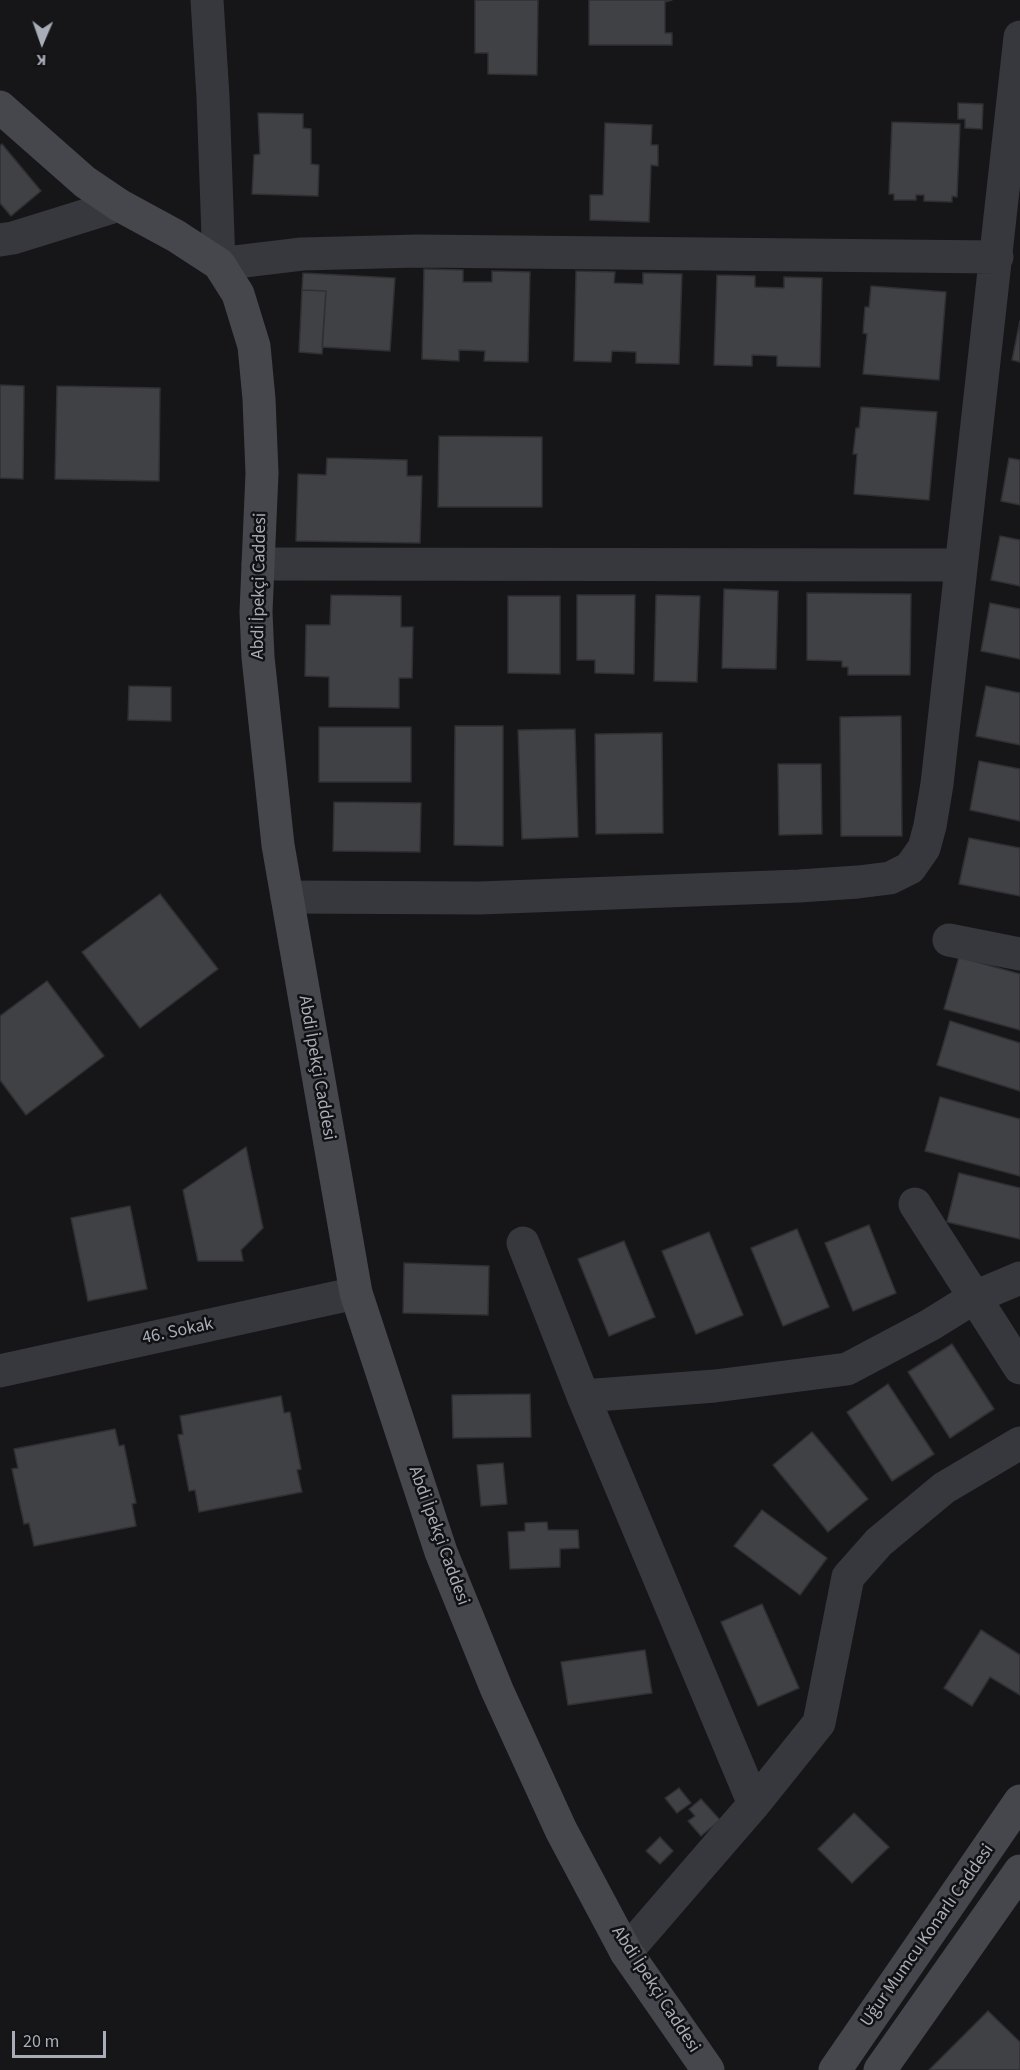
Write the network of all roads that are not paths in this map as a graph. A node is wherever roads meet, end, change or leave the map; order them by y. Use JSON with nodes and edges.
{"nodes":[{"id":1,"x":207,"y":0,"type":"edge"},
{"id":2,"x":1020,"y":37,"type":"edge"},
{"id":3,"x":0,"y":107,"type":"edge"},
{"id":4,"x":118,"y":205,"type":"junction"},
{"id":5,"x":0,"y":240,"type":"edge"},
{"id":6,"x":997,"y":257,"type":"junction"},
{"id":7,"x":219,"y":264,"type":"junction"},
{"id":8,"x":258,"y":564,"type":"junction"},
{"id":9,"x":960,"y":565,"type":"junction"},
{"id":10,"x":287,"y":897,"type":"junction"},
{"id":11,"x":949,"y":940,"type":"dead end"},
{"id":12,"x":1020,"y":954,"type":"edge"},
{"id":13,"x":915,"y":1204,"type":"dead end"},
{"id":14,"x":524,"y":1244,"type":"dead end"},
{"id":15,"x":1020,"y":1278,"type":"edge"},
{"id":16,"x":356,"y":1293,"type":"junction"},
{"id":17,"x":975,"y":1297,"type":"junction"},
{"id":18,"x":1020,"y":1368,"type":"edge"},
{"id":19,"x":0,"y":1371,"type":"edge"},
{"id":20,"x":584,"y":1396,"type":"junction"},
{"id":21,"x":1020,"y":1443,"type":"edge"},
{"id":22,"x":1020,"y":1801,"type":"edge"},
{"id":23,"x":754,"y":1804,"type":"junction"},
{"id":24,"x":1018,"y":1880,"type":"edge"},
{"id":25,"x":626,"y":1952,"type":"junction"},
{"id":26,"x":708,"y":2070,"type":"edge"},
{"id":27,"x":835,"y":2070,"type":"edge"},
{"id":28,"x":880,"y":2070,"type":"edge"}],
"edges":[{"from":1,"to":7,"type":"street"},
{"from":2,"to":6,"type":"street"},
{"from":3,"to":4,"type":"street","name":"Abdi İpekçi Caddesi"},
{"from":4,"to":5,"type":"street"},
{"from":4,"to":7,"type":"street","name":"Abdi İpekçi Caddesi"},
{"from":6,"to":7,"type":"street"},
{"from":6,"to":9,"type":"street"},
{"from":7,"to":8,"type":"street","name":"Abdi İpekçi Caddesi"},
{"from":8,"to":9,"type":"street"},
{"from":8,"to":10,"type":"street","name":"Abdi İpekçi Caddesi"},
{"from":9,"to":10,"type":"street"},
{"from":10,"to":16,"type":"street","name":"Abdi İpekçi Caddesi"},
{"from":11,"to":12,"type":"street"},
{"from":13,"to":17,"type":"street"},
{"from":14,"to":20,"type":"street"},
{"from":15,"to":17,"type":"street"},
{"from":16,"to":19,"type":"street","name":"46. Sokak"},
{"from":16,"to":25,"type":"street","name":"Abdi İpekçi Caddesi"},
{"from":17,"to":18,"type":"street"},
{"from":17,"to":20,"type":"street"},
{"from":20,"to":23,"type":"street"},
{"from":21,"to":23,"type":"street"},
{"from":22,"to":27,"type":"street","name":"Uğur Mumcu Konarlı Caddesi"},
{"from":23,"to":25,"type":"street"},
{"from":24,"to":28,"type":"street","name":"Uğur Mumcu Konarlı Caddesi"},
{"from":25,"to":26,"type":"street","name":"Abdi İpekçi Caddesi"}]}
